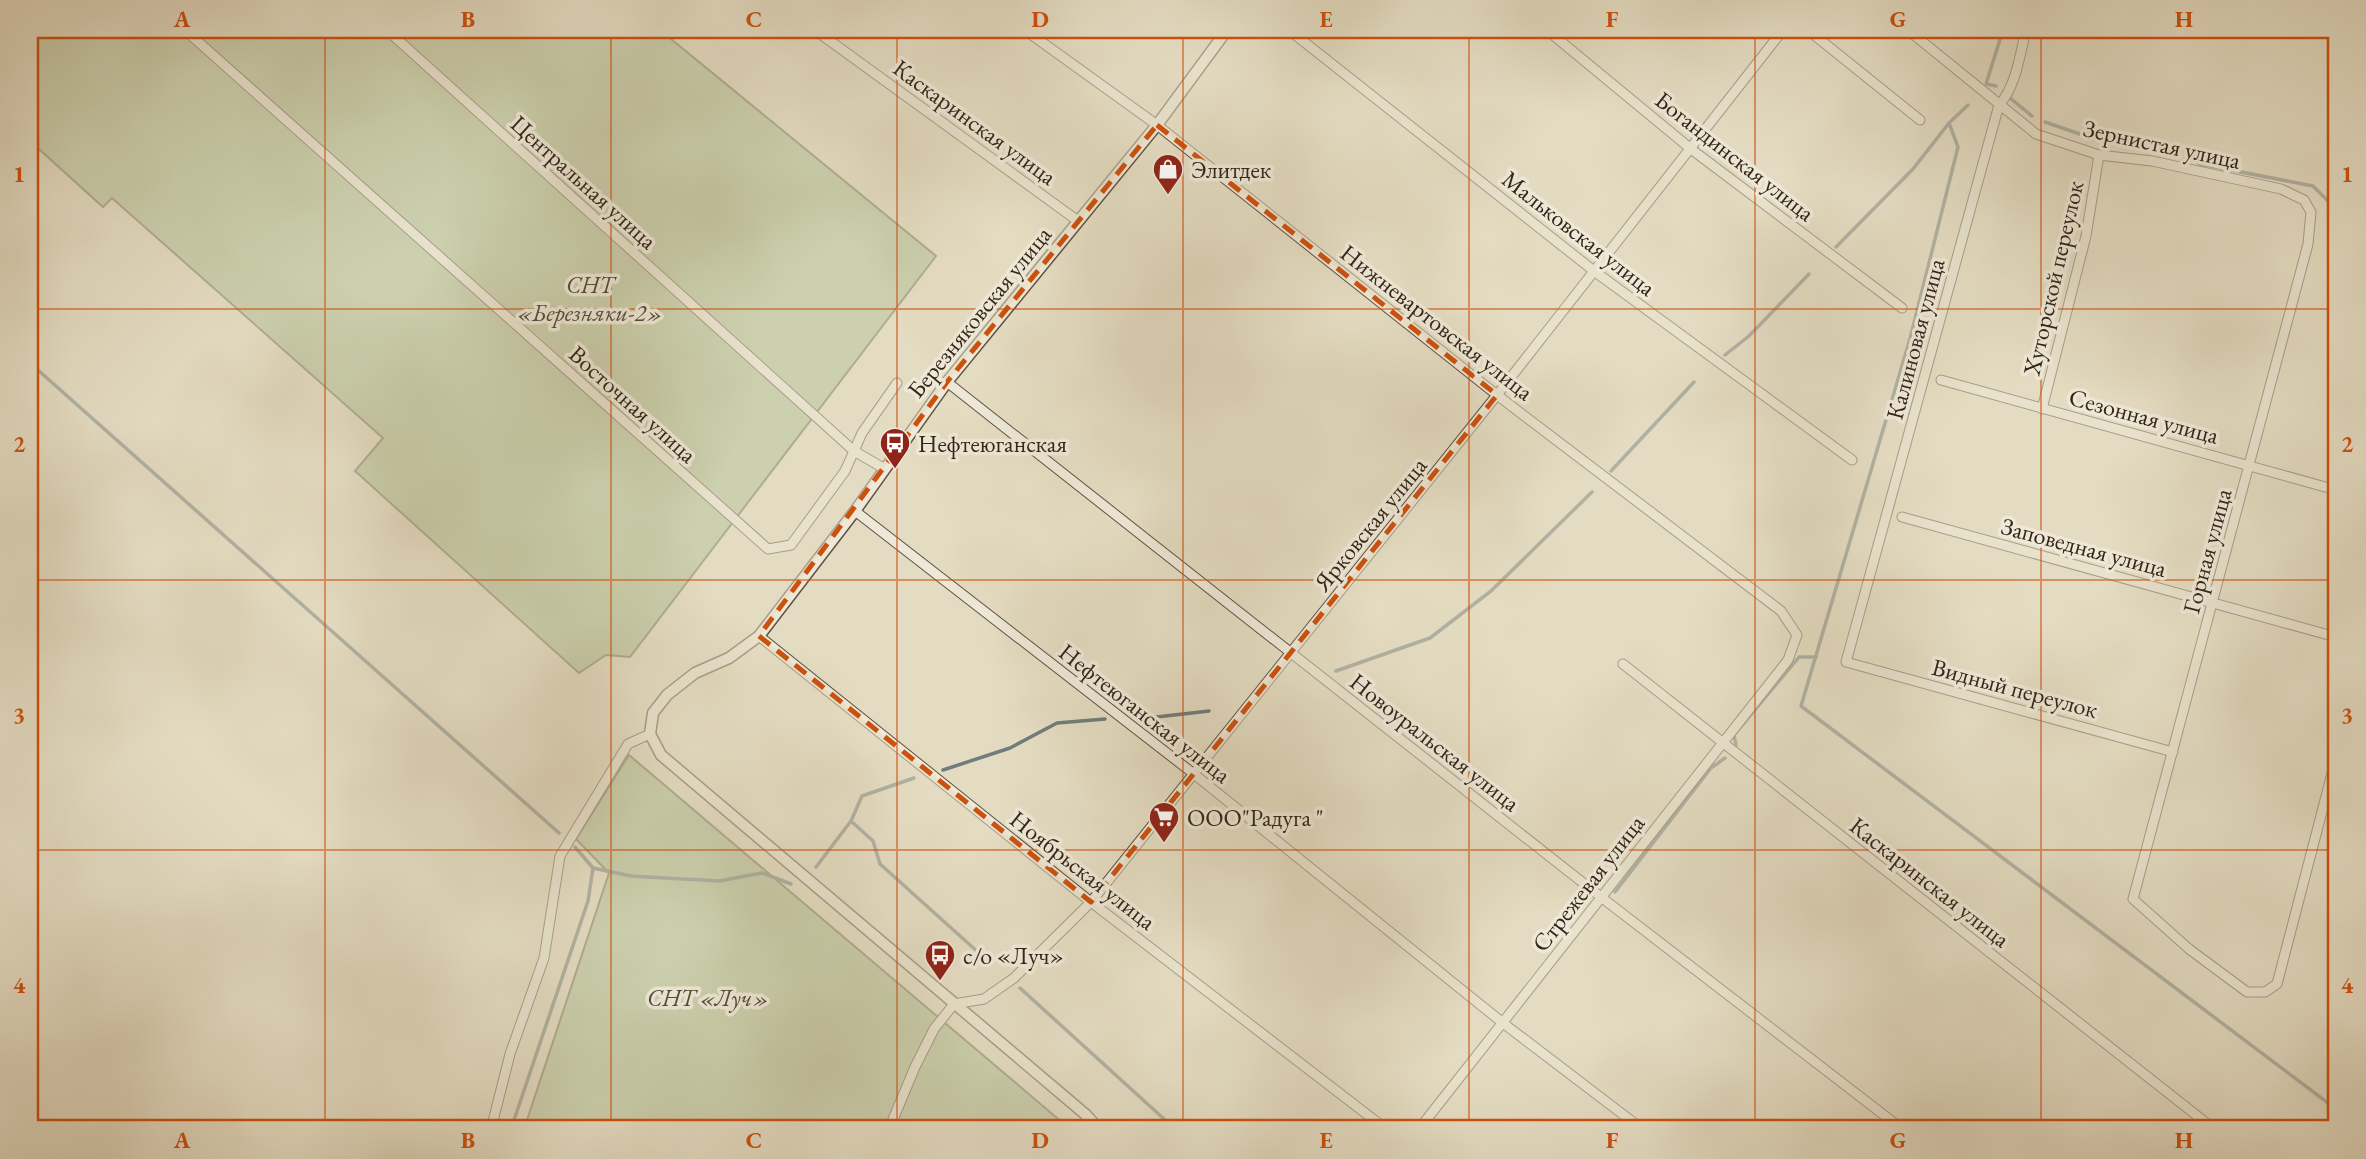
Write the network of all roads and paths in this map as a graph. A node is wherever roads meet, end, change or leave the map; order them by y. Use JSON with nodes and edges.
{"nodes":[{"id":1,"x":185,"y":30,"type":"edge"},
{"id":2,"x":387,"y":30,"type":"edge"},
{"id":3,"x":815,"y":30,"type":"edge"},
{"id":4,"x":1025,"y":30,"type":"edge"},
{"id":5,"x":1227,"y":30,"type":"edge"},
{"id":6,"x":1289,"y":30,"type":"edge"},
{"id":7,"x":1547,"y":30,"type":"edge"},
{"id":8,"x":1783,"y":30,"type":"edge"},
{"id":9,"x":1808,"y":30,"type":"edge"},
{"id":10,"x":1908,"y":30,"type":"edge"},
{"id":11,"x":2026,"y":30,"type":"edge"},
{"id":12,"x":1999,"y":105,"type":"junction"},
{"id":13,"x":1920,"y":120,"type":"dead end"},
{"id":14,"x":1157,"y":125,"type":"junction"},
{"id":15,"x":1691,"y":149,"type":"junction"},
{"id":16,"x":2099,"y":155,"type":"junction"},
{"id":17,"x":2311,"y":212,"type":"joint"},
{"id":18,"x":1078,"y":221,"type":"junction"},
{"id":19,"x":1594,"y":271,"type":"junction"},
{"id":20,"x":1902,"y":308,"type":"dead end"},
{"id":21,"x":1941,"y":380,"type":"dead end"},
{"id":22,"x":947,"y":382,"type":"junction"},
{"id":23,"x":897,"y":383,"type":"dead end"},
{"id":24,"x":1497,"y":395,"type":"junction"},
{"id":25,"x":2042,"y":408,"type":"junction"},
{"id":26,"x":854,"y":451,"type":"junction"},
{"id":27,"x":1852,"y":460,"type":"dead end"},
{"id":28,"x":2250,"y":465,"type":"junction"},
{"id":29,"x":885,"y":469,"type":"junction"},
{"id":30,"x":2336,"y":490,"type":"edge"},
{"id":31,"x":855,"y":511,"type":"junction"},
{"id":32,"x":1902,"y":517,"type":"dead end"},
{"id":33,"x":2213,"y":603,"type":"junction"},
{"id":34,"x":759,"y":636,"type":"junction"},
{"id":35,"x":2336,"y":637,"type":"edge"},
{"id":36,"x":1291,"y":653,"type":"junction"},
{"id":37,"x":1788,"y":660,"type":"joint"},
{"id":38,"x":1846,"y":662,"type":"joint"},
{"id":39,"x":1623,"y":664,"type":"dead end"},
{"id":40,"x":650,"y":734,"type":"junction"},
{"id":41,"x":1723,"y":743,"type":"junction"},
{"id":42,"x":2173,"y":752,"type":"junction"},
{"id":43,"x":2336,"y":758,"type":"edge"},
{"id":44,"x":1194,"y":774,"type":"junction"},
{"id":45,"x":1601,"y":897,"type":"junction"},
{"id":46,"x":1091,"y":902,"type":"junction"},
{"id":47,"x":954,"y":1004,"type":"junction"},
{"id":48,"x":1503,"y":1023,"type":"junction"},
{"id":49,"x":491,"y":1129,"type":"edge"},
{"id":50,"x":889,"y":1129,"type":"edge"},
{"id":51,"x":1099,"y":1129,"type":"edge"},
{"id":52,"x":1385,"y":1129,"type":"edge"},
{"id":53,"x":1419,"y":1129,"type":"edge"},
{"id":54,"x":1642,"y":1129,"type":"edge"},
{"id":55,"x":1902,"y":1129,"type":"edge"},
{"id":56,"x":2214,"y":1129,"type":"edge"}],
"edges":[{"from":1,"to":26,"type":"street","name":"Восточная улица"},
{"from":2,"to":26,"type":"street","name":"Центральная улица"},
{"from":3,"to":18,"type":"street","name":"Каскаринская улица"},
{"from":4,"to":14,"type":"street","name":"Нижневартовская улица"},
{"from":5,"to":14,"type":"street","name":"Березняковская улица"},
{"from":6,"to":19,"type":"street","name":"Мальковская улица"},
{"from":7,"to":15,"type":"street","name":"Богандинская улица"},
{"from":8,"to":15,"type":"street","name":"Ярковская улица"},
{"from":9,"to":13,"type":"street"},
{"from":10,"to":12,"type":"street","name":"Зернистая улица"},
{"from":11,"to":12,"type":"street","name":"Калиновая улица"},
{"from":12,"to":16,"type":"street","name":"Зернистая улица"},
{"from":12,"to":38,"type":"street","name":"Калиновая улица"},
{"from":14,"to":18,"type":"street","name":"Березняковская улица"},
{"from":14,"to":24,"type":"street","name":"Нижневартовская улица"},
{"from":15,"to":19,"type":"street","name":"Ярковская улица"},
{"from":15,"to":20,"type":"street","name":"Богандинская улица"},
{"from":16,"to":17,"type":"street","name":"Зернистая улица"},
{"from":16,"to":25,"type":"street","name":"Хуторской переулок"},
{"from":17,"to":28,"type":"street","name":"Горная улица"},
{"from":18,"to":22,"type":"street","name":"Березняковская улица"},
{"from":19,"to":24,"type":"street","name":"Ярковская улица"},
{"from":19,"to":27,"type":"street","name":"Мальковская улица"},
{"from":21,"to":25,"type":"street","name":"Сезонная улица"},
{"from":22,"to":29,"type":"street","name":"Березняковская улица"},
{"from":22,"to":36,"type":"street","name":"Новоуральская улица"},
{"from":23,"to":26,"type":"street","name":"Восточная улица"},
{"from":24,"to":36,"type":"street","name":"Ярковская улица"},
{"from":24,"to":37,"type":"street","name":"Нижневартовская улица"},
{"from":25,"to":28,"type":"street","name":"Сезонная улица"},
{"from":26,"to":29,"type":"street","name":"Центральная улица"},
{"from":28,"to":30,"type":"street","name":"Сезонная улица"},
{"from":28,"to":33,"type":"street","name":"Горная улица"},
{"from":29,"to":31,"type":"street","name":"Березняковская улица"},
{"from":31,"to":34,"type":"street","name":"Березняковская улица"},
{"from":31,"to":44,"type":"street","name":"Нефтеюганская улица"},
{"from":32,"to":33,"type":"street","name":"Заповедная улица"},
{"from":33,"to":35,"type":"street","name":"Заповедная улица"},
{"from":33,"to":42,"type":"street","name":"Горная улица"},
{"from":34,"to":40,"type":"street","name":"Березняковская улица"},
{"from":34,"to":46,"type":"street","name":"Ноябрьская улица"},
{"from":36,"to":44,"type":"street","name":"Ярковская улица"},
{"from":36,"to":45,"type":"street","name":"Новоуральская улица"},
{"from":37,"to":41,"type":"street","name":"Стрежевая улица"},
{"from":38,"to":42,"type":"street","name":"Видный переулок"},
{"from":39,"to":41,"type":"street","name":"Каскаринская улица"},
{"from":40,"to":47,"type":"street"},
{"from":40,"to":49,"type":"street"},
{"from":41,"to":45,"type":"street","name":"Стрежевая улица"},
{"from":41,"to":56,"type":"street","name":"Каскаринская улица"},
{"from":42,"to":43,"type":"street","name":"Горная улица"},
{"from":44,"to":46,"type":"street","name":"Ярковская улица"},
{"from":44,"to":48,"type":"street","name":"Нефтеюганская улица"},
{"from":45,"to":48,"type":"street","name":"Стрежевая улица"},
{"from":45,"to":55,"type":"street","name":"Новоуральская улица"},
{"from":46,"to":47,"type":"street","name":"Ярковская улица"},
{"from":46,"to":52,"type":"street","name":"Ноябрьская улица"},
{"from":47,"to":50,"type":"street"},
{"from":47,"to":51,"type":"street"},
{"from":48,"to":53,"type":"street","name":"Стрежевая улица"},
{"from":48,"to":54,"type":"street","name":"Нефтеюганская улица"}]}
